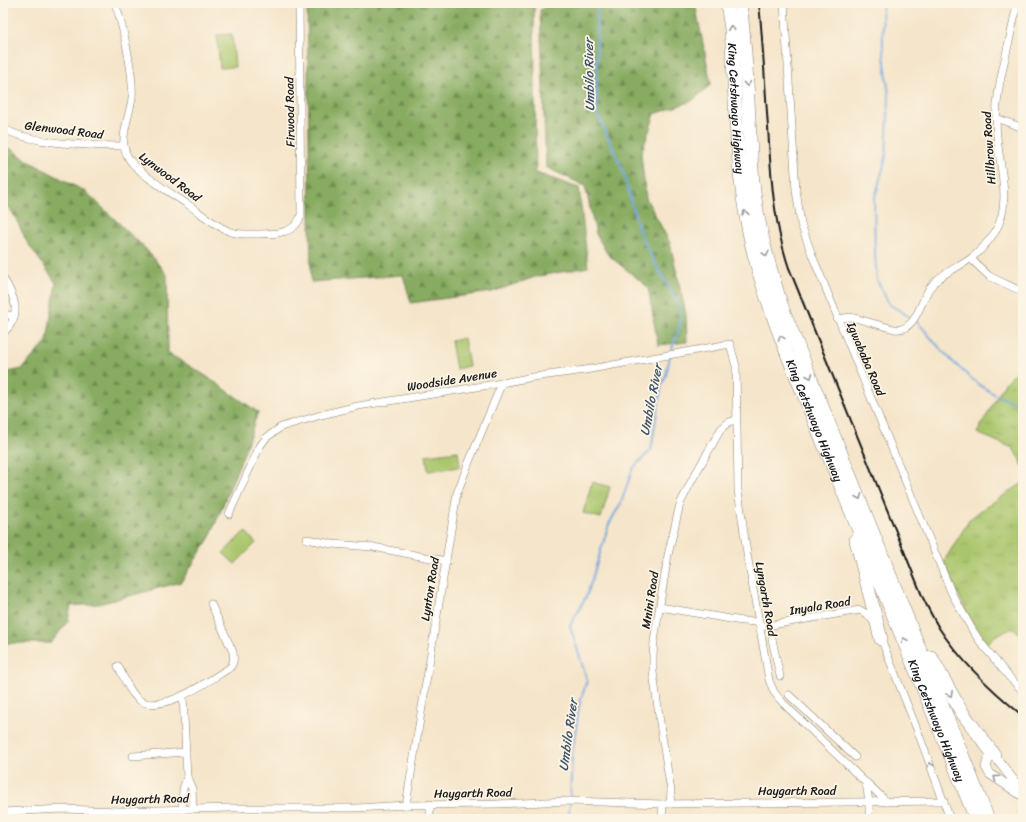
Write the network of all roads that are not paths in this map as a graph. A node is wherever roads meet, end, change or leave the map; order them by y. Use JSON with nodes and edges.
{"nodes":[{"id":1,"x":115,"y":3,"type":"edge"},
{"id":2,"x":299,"y":3,"type":"edge"},
{"id":3,"x":727,"y":3,"type":"edge"},
{"id":4,"x":740,"y":3,"type":"edge"},
{"id":5,"x":784,"y":3,"type":"edge"},
{"id":6,"x":1017,"y":3,"type":"edge"},
{"id":7,"x":996,"y":118,"type":"junction"},
{"id":8,"x":3,"y":128,"type":"edge"},
{"id":9,"x":1023,"y":128,"type":"edge"},
{"id":10,"x":124,"y":146,"type":"junction"},
{"id":11,"x":299,"y":220,"type":"joint"},
{"id":12,"x":970,"y":259,"type":"junction"},
{"id":13,"x":3,"y":278,"type":"edge"},
{"id":14,"x":1023,"y":292,"type":"edge"},
{"id":15,"x":3,"y":314,"type":"edge"},
{"id":16,"x":14,"y":316,"type":"junction"},
{"id":17,"x":838,"y":319,"type":"junction"},
{"id":18,"x":3,"y":333,"type":"edge"},
{"id":19,"x":730,"y":344,"type":"joint"},
{"id":20,"x":502,"y":383,"type":"junction"},
{"id":21,"x":736,"y":420,"type":"junction"},
{"id":22,"x":821,"y":435,"type":"junction"},
{"id":23,"x":229,"y":514,"type":"dead end"},
{"id":24,"x":307,"y":539,"type":"dead end"},
{"id":25,"x":446,"y":562,"type":"junction"},
{"id":26,"x":889,"y":571,"type":"junction"},
{"id":27,"x":867,"y":587,"type":"junction"},
{"id":28,"x":211,"y":604,"type":"dead end"},
{"id":29,"x":660,"y":607,"type":"junction"},
{"id":30,"x":860,"y":610,"type":"junction"},
{"id":31,"x":759,"y":625,"type":"junction"},
{"id":32,"x":772,"y":639,"type":"dead end"},
{"id":33,"x":881,"y":639,"type":"junction"},
{"id":34,"x":774,"y":652,"type":"junction"},
{"id":35,"x":764,"y":654,"type":"junction"},
{"id":36,"x":118,"y":666,"type":"dead end"},
{"id":37,"x":780,"y":676,"type":"dead end"},
{"id":38,"x":1023,"y":691,"type":"edge"},
{"id":39,"x":788,"y":695,"type":"dead end"},
{"id":40,"x":183,"y":696,"type":"junction"},
{"id":41,"x":803,"y":709,"type":"junction"},
{"id":42,"x":797,"y":716,"type":"junction"},
{"id":43,"x":186,"y":752,"type":"junction"},
{"id":44,"x":994,"y":755,"type":"junction"},
{"id":45,"x":133,"y":756,"type":"dead end"},
{"id":46,"x":855,"y":757,"type":"dead end"},
{"id":47,"x":187,"y":777,"type":"junction"},
{"id":48,"x":866,"y":783,"type":"junction"},
{"id":49,"x":1023,"y":793,"type":"edge"},
{"id":50,"x":1023,"y":796,"type":"edge"},
{"id":51,"x":869,"y":802,"type":"junction"},
{"id":52,"x":887,"y":802,"type":"junction"},
{"id":53,"x":944,"y":802,"type":"junction"},
{"id":54,"x":430,"y":804,"type":"junction"},
{"id":55,"x":667,"y":804,"type":"junction"},
{"id":56,"x":406,"y":805,"type":"junction"},
{"id":57,"x":193,"y":809,"type":"junction"},
{"id":58,"x":182,"y":810,"type":"junction"},
{"id":59,"x":3,"y":812,"type":"edge"},
{"id":60,"x":430,"y":819,"type":"edge"},
{"id":61,"x":662,"y":819,"type":"edge"},
{"id":62,"x":869,"y":819,"type":"edge"},
{"id":63,"x":950,"y":819,"type":"edge"},
{"id":64,"x":976,"y":819,"type":"edge"},
{"id":65,"x":988,"y":819,"type":"edge"}],
"edges":[{"from":1,"to":10,"type":"street"},
{"from":2,"to":11,"type":"street","name":"Firwood Road"},
{"from":22,"to":3,"type":"highway","name":"King Cetshwayo Highway","one_way":true},
{"from":4,"to":26,"type":"highway","name":"King Cetshwayo Highway","one_way":true},
{"from":5,"to":17,"type":"street","name":"Igwababa Road"},
{"from":6,"to":7,"type":"street","name":"Hillbrow Road"},
{"from":7,"to":9,"type":"street"},
{"from":7,"to":12,"type":"street","name":"Hillbrow Road"},
{"from":8,"to":10,"type":"street","name":"Glenwood Road"},
{"from":10,"to":11,"type":"street","name":"Lynwood Road"},
{"from":12,"to":14,"type":"street"},
{"from":12,"to":17,"type":"street","name":"Hillbrow Road"},
{"from":13,"to":16,"type":"street"},
{"from":15,"to":16,"type":"street"},
{"from":16,"to":18,"type":"street"},
{"from":17,"to":38,"type":"street","name":"Igwababa Road"},
{"from":19,"to":20,"type":"street","name":"Woodside Avenue"},
{"from":19,"to":21,"type":"street","name":"Lyngarth Road"},
{"from":20,"to":23,"type":"street","name":"Woodside Avenue"},
{"from":20,"to":25,"type":"street","name":"Lynton Road"},
{"from":21,"to":29,"type":"street","name":"Mnini Road"},
{"from":21,"to":31,"type":"street","name":"Lyngarth Road"},
{"from":22,"to":27,"type":"highway"},
{"from":64,"to":22,"type":"highway","name":"King Cetshwayo Highway","one_way":true},
{"from":24,"to":25,"type":"street"},
{"from":25,"to":56,"type":"street","name":"Lynton Road"},
{"from":26,"to":44,"type":"highway","one_way":true},
{"from":26,"to":65,"type":"highway","name":"King Cetshwayo Highway"},
{"from":27,"to":30,"type":"street","name":"Inyala Road"},
{"from":27,"to":33,"type":"highway"},
{"from":28,"to":40,"type":"street"},
{"from":29,"to":31,"type":"street","name":"Inyala Road"},
{"from":29,"to":55,"type":"street","name":"Mnini Road"},
{"from":30,"to":31,"type":"street","name":"Inyala Road"},
{"from":30,"to":33,"type":"street","name":"Inyala Road"},
{"from":31,"to":35,"type":"street","name":"Lyngarth Road"},
{"from":32,"to":34,"type":"street"},
{"from":53,"to":33,"type":"street","name":"Inyala Road","one_way":true},
{"from":34,"to":35,"type":"street"},
{"from":34,"to":37,"type":"street"},
{"from":35,"to":42,"type":"street","name":"Lyngarth Road"},
{"from":36,"to":40,"type":"street"},
{"from":39,"to":41,"type":"street"},
{"from":40,"to":43,"type":"street"},
{"from":41,"to":42,"type":"street"},
{"from":41,"to":46,"type":"street"},
{"from":42,"to":48,"type":"street","name":"Lyngarth Road"},
{"from":43,"to":45,"type":"street"},
{"from":43,"to":47,"type":"street"},
{"from":44,"to":49,"type":"street"},
{"from":50,"to":44,"type":"street","one_way":true},
{"from":47,"to":57,"type":"street"},
{"from":47,"to":58,"type":"street"},
{"from":48,"to":51,"type":"street"},
{"from":48,"to":52,"type":"street","name":"Lyngarth Road"},
{"from":51,"to":52,"type":"street","name":"Haygarth Road"},
{"from":51,"to":55,"type":"street","name":"Haygarth Road"},
{"from":51,"to":62,"type":"street"},
{"from":52,"to":53,"type":"street","name":"Haygarth Road"},
{"from":53,"to":63,"type":"street","name":"Inyala Road"},
{"from":54,"to":55,"type":"street","name":"Haygarth Road"},
{"from":54,"to":56,"type":"street","name":"Haygarth Road"},
{"from":54,"to":60,"type":"street"},
{"from":55,"to":61,"type":"street","name":"Mnini Road"},
{"from":56,"to":57,"type":"street","name":"Haygarth Road"},
{"from":57,"to":58,"type":"street","name":"Haygarth Road"},
{"from":58,"to":59,"type":"street","name":"Haygarth Road"}]}
